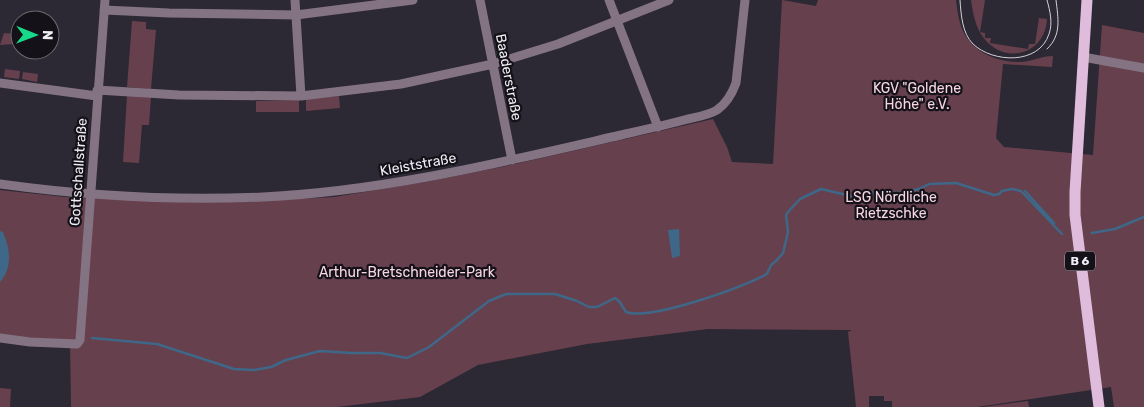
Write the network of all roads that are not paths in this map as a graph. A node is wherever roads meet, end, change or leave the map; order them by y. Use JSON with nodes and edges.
{"nodes":[{"id":1,"x":295,"y":0,"type":"edge"},
{"id":2,"x":413,"y":0,"type":"edge"},
{"id":3,"x":480,"y":0,"type":"edge"},
{"id":4,"x":609,"y":0,"type":"edge"},
{"id":5,"x":669,"y":0,"type":"edge"},
{"id":6,"x":745,"y":0,"type":"edge"},
{"id":7,"x":1087,"y":0,"type":"edge"},
{"id":8,"x":104,"y":5,"type":"edge"},
{"id":9,"x":296,"y":15,"type":"junction"},
{"id":10,"x":618,"y":21,"type":"junction"},
{"id":11,"x":1083,"y":57,"type":"junction"},
{"id":12,"x":493,"y":64,"type":"junction"},
{"id":13,"x":1144,"y":68,"type":"edge"},
{"id":14,"x":0,"y":83,"type":"edge"},
{"id":15,"x":97,"y":93,"type":"junction"},
{"id":16,"x":301,"y":96,"type":"junction"},
{"id":17,"x":658,"y":127,"type":"junction"},
{"id":18,"x":512,"y":160,"type":"junction"},
{"id":19,"x":0,"y":184,"type":"edge"},
{"id":20,"x":90,"y":194,"type":"junction"},
{"id":21,"x":0,"y":338,"type":"edge"},
{"id":22,"x":1099,"y":407,"type":"edge"}],
"edges":[{"from":1,"to":9,"type":"street"},
{"from":2,"to":9,"type":"street"},
{"from":3,"to":12,"type":"street","name":"Baaderstraße"},
{"from":4,"to":10,"type":"street"},
{"from":5,"to":10,"type":"street"},
{"from":6,"to":17,"type":"street","name":"Kleiststraße"},
{"from":7,"to":11,"type":"main road","number":"B 6"},
{"from":8,"to":9,"type":"street"},
{"from":8,"to":15,"type":"street","name":"Gottschallstraße"},
{"from":9,"to":16,"type":"street"},
{"from":10,"to":12,"type":"street"},
{"from":10,"to":17,"type":"street"},
{"from":11,"to":13,"type":"street"},
{"from":11,"to":22,"type":"main road","number":"B 6"},
{"from":12,"to":16,"type":"street"},
{"from":12,"to":18,"type":"street","name":"Baaderstraße"},
{"from":14,"to":15,"type":"street"},
{"from":15,"to":16,"type":"street"},
{"from":15,"to":20,"type":"street","name":"Gottschallstraße"},
{"from":17,"to":18,"type":"street","name":"Kleiststraße"},
{"from":18,"to":20,"type":"street","name":"Kleiststraße"},
{"from":19,"to":20,"type":"street","name":"Kleiststraße"},
{"from":20,"to":21,"type":"street","name":"Gottschallstraße"}]}
